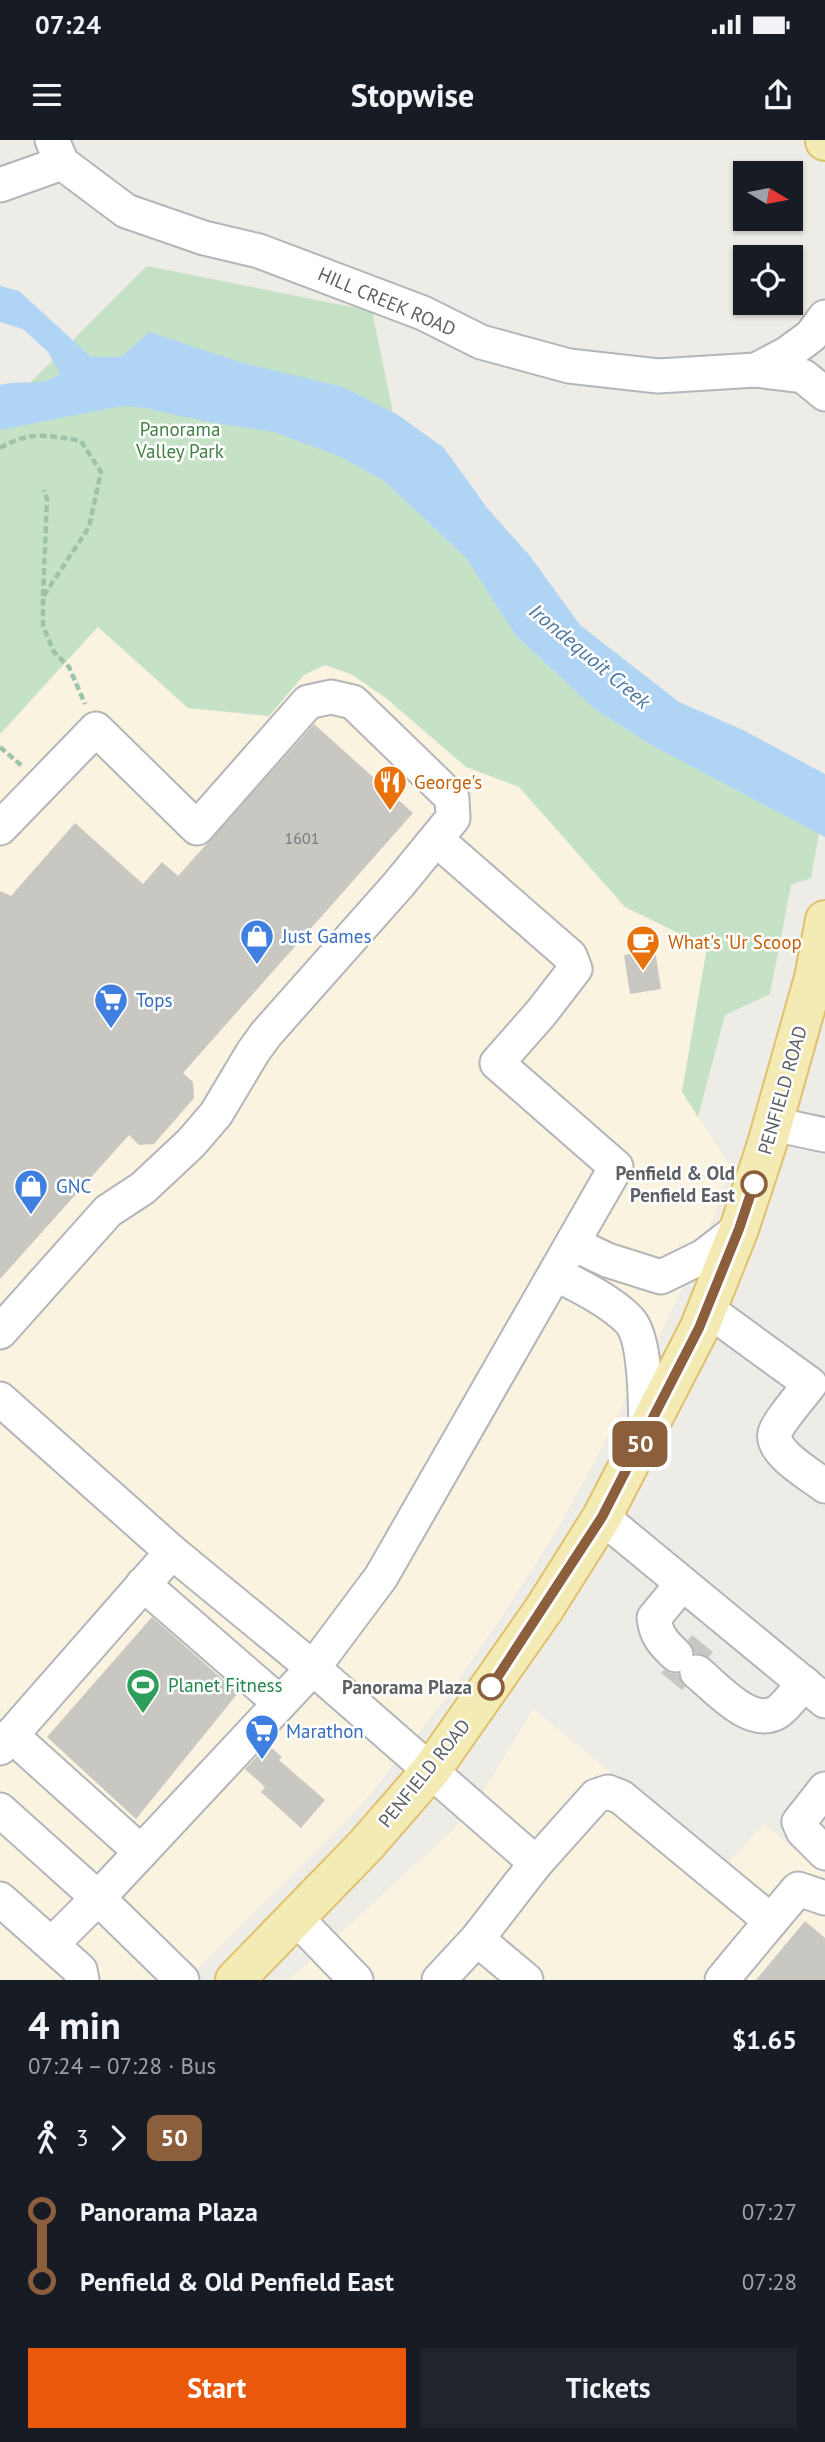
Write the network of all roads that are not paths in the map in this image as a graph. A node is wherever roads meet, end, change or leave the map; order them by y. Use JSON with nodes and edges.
{"nodes":[{"id":1,"x":57,"y":151,"type":"edge"},
{"id":2,"x":0,"y":185,"type":"edge"},
{"id":3,"x":825,"y":317,"type":"edge"},
{"id":4,"x":756,"y":370,"type":"junction"},
{"id":5,"x":825,"y":394,"type":"edge"},
{"id":6,"x":0,"y":828,"type":"edge"},
{"id":7,"x":437,"y":840,"type":"junction"},
{"id":8,"x":825,"y":920,"type":"edge"},
{"id":9,"x":772,"y":1124,"type":"junction"},
{"id":10,"x":825,"y":1135,"type":"edge"},
{"id":11,"x":739,"y":1229,"type":"junction"},
{"id":12,"x":574,"y":1244,"type":"junction"},
{"id":13,"x":556,"y":1274,"type":"junction"},
{"id":14,"x":707,"y":1309,"type":"junction"},
{"id":15,"x":0,"y":1332,"type":"edge"},
{"id":16,"x":0,"y":1399,"type":"edge"},
{"id":17,"x":646,"y":1431,"type":"junction"},
{"id":18,"x":825,"y":1486,"type":"edge"},
{"id":19,"x":602,"y":1517,"type":"junction"},
{"id":20,"x":172,"y":1552,"type":"junction"},
{"id":21,"x":143,"y":1584,"type":"junction"},
{"id":22,"x":682,"y":1584,"type":"junction"},
{"id":23,"x":313,"y":1668,"type":"junction"},
{"id":24,"x":815,"y":1692,"type":"edge"},
{"id":25,"x":280,"y":1703,"type":"junction"},
{"id":26,"x":6,"y":1741,"type":"edge"},
{"id":27,"x":432,"y":1769,"type":"junction"},
{"id":28,"x":825,"y":1789,"type":"edge"},
{"id":29,"x":0,"y":1810,"type":"edge"},
{"id":30,"x":141,"y":1852,"type":"junction"},
{"id":31,"x":825,"y":1853,"type":"edge"},
{"id":32,"x":536,"y":1863,"type":"junction"},
{"id":33,"x":98,"y":1898,"type":"junction"},
{"id":34,"x":825,"y":1898,"type":"edge"},
{"id":35,"x":0,"y":1899,"type":"edge"},
{"id":36,"x":297,"y":1919,"type":"junction"},
{"id":37,"x":771,"y":1921,"type":"junction"},
{"id":38,"x":477,"y":1939,"type":"junction"},
{"id":39,"x":52,"y":1944,"type":"junction"},
{"id":40,"x":82,"y":1980,"type":"edge"},
{"id":41,"x":182,"y":1980,"type":"edge"},
{"id":42,"x":234,"y":1980,"type":"edge"},
{"id":43,"x":356,"y":1980,"type":"edge"},
{"id":44,"x":439,"y":1980,"type":"edge"},
{"id":45,"x":526,"y":1980,"type":"edge"},
{"id":46,"x":722,"y":1980,"type":"edge"}],
"edges":[{"from":1,"to":2,"type":"street"},
{"from":1,"to":4,"type":"street","name":"HILL CREEK ROAD"},
{"from":3,"to":4,"type":"street","name":"HILL CREEK ROAD"},
{"from":4,"to":5,"type":"street","name":"HILL CREEK ROAD"},
{"from":6,"to":7,"type":"street"},
{"from":7,"to":12,"type":"street"},
{"from":7,"to":15,"type":"street"},
{"from":8,"to":9,"type":"main road","name":"PENFIELD ROAD"},
{"from":9,"to":10,"type":"street"},
{"from":9,"to":11,"type":"main road","name":"PENFIELD ROAD"},
{"from":11,"to":12,"type":"street"},
{"from":11,"to":14,"type":"main road","name":"PENFIELD ROAD"},
{"from":12,"to":13,"type":"street"},
{"from":13,"to":17,"type":"street"},
{"from":13,"to":23,"type":"street"},
{"from":14,"to":17,"type":"main road","name":"PENFIELD ROAD"},
{"from":14,"to":18,"type":"street"},
{"from":16,"to":20,"type":"street"},
{"from":17,"to":19,"type":"main road","name":"PENFIELD ROAD"},
{"from":19,"to":22,"type":"street"},
{"from":19,"to":27,"type":"main road","name":"PENFIELD ROAD"},
{"from":20,"to":21,"type":"street"},
{"from":20,"to":23,"type":"street"},
{"from":21,"to":25,"type":"street"},
{"from":21,"to":26,"type":"street"},
{"from":22,"to":24,"type":"street"},
{"from":22,"to":24,"type":"street"},
{"from":23,"to":25,"type":"street"},
{"from":23,"to":27,"type":"street"},
{"from":25,"to":30,"type":"street"},
{"from":26,"to":30,"type":"street"},
{"from":27,"to":32,"type":"street"},
{"from":27,"to":36,"type":"main road","name":"PENFIELD ROAD"},
{"from":28,"to":31,"type":"street"},
{"from":29,"to":33,"type":"street"},
{"from":30,"to":33,"type":"street"},
{"from":32,"to":37,"type":"street"},
{"from":32,"to":38,"type":"street"},
{"from":33,"to":39,"type":"street"},
{"from":33,"to":41,"type":"street"},
{"from":34,"to":37,"type":"street"},
{"from":35,"to":39,"type":"street"},
{"from":36,"to":42,"type":"main road","name":"PENFIELD ROAD"},
{"from":36,"to":43,"type":"street"},
{"from":37,"to":46,"type":"street"},
{"from":38,"to":44,"type":"street"},
{"from":38,"to":45,"type":"street"},
{"from":39,"to":40,"type":"street"}]}
